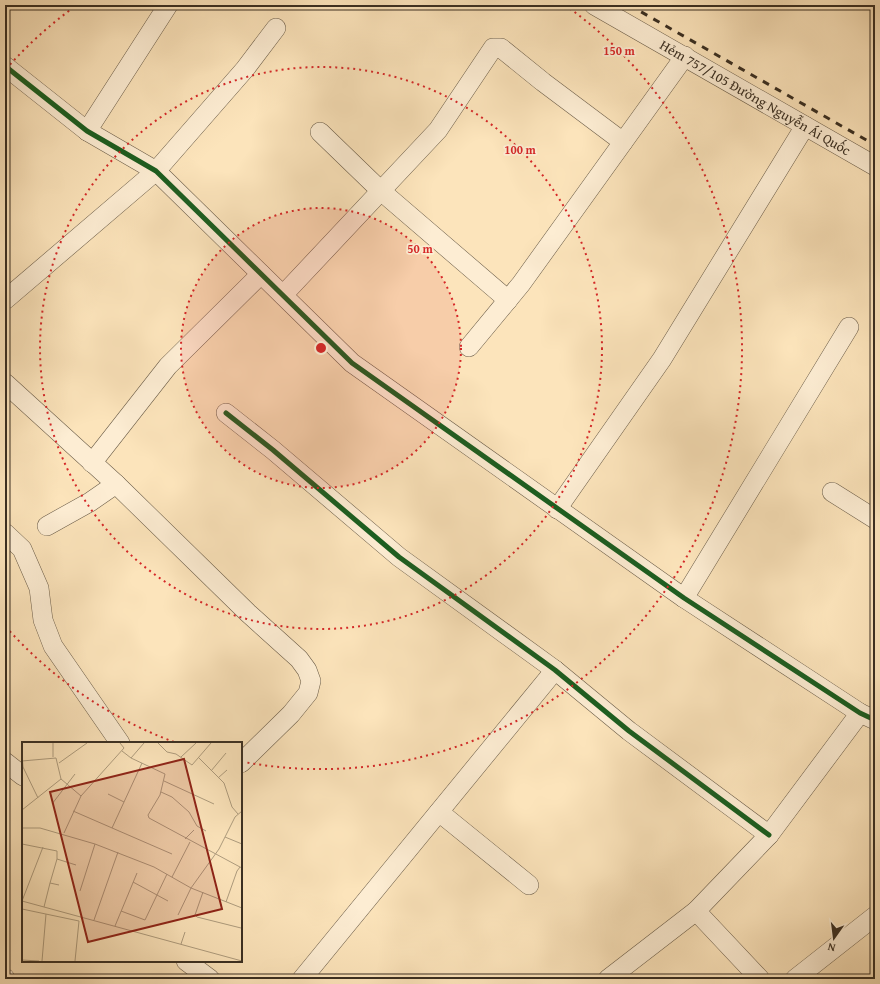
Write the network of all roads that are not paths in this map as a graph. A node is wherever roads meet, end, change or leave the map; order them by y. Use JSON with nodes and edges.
{"nodes":[{"id":1,"x":168,"y":5,"type":"edge"},
{"id":2,"x":594,"y":5,"type":"edge"},
{"id":3,"x":276,"y":28,"type":"dead end"},
{"id":4,"x":685,"y":56,"type":"junction"},
{"id":5,"x":5,"y":66,"type":"edge"},
{"id":6,"x":806,"y":126,"type":"junction"},
{"id":7,"x":87,"y":131,"type":"junction"},
{"id":8,"x":320,"y":132,"type":"dead end"},
{"id":9,"x":623,"y":142,"type":"junction"},
{"id":10,"x":875,"y":166,"type":"edge"},
{"id":11,"x":156,"y":170,"type":"junction"},
{"id":12,"x":381,"y":191,"type":"junction"},
{"id":13,"x":260,"y":274,"type":"junction"},
{"id":14,"x":282,"y":295,"type":"junction"},
{"id":15,"x":5,"y":300,"type":"edge"},
{"id":16,"x":508,"y":300,"type":"junction"},
{"id":17,"x":849,"y":327,"type":"dead end"},
{"id":18,"x":469,"y":347,"type":"dead end"},
{"id":19,"x":5,"y":383,"type":"edge"},
{"id":20,"x":226,"y":413,"type":"dead end"},
{"id":21,"x":92,"y":463,"type":"junction"},
{"id":22,"x":116,"y":484,"type":"junction"},
{"id":23,"x":832,"y":492,"type":"dead end"},
{"id":24,"x":557,"y":509,"type":"junction"},
{"id":25,"x":875,"y":519,"type":"edge"},
{"id":26,"x":47,"y":526,"type":"dead end"},
{"id":27,"x":5,"y":532,"type":"edge"},
{"id":28,"x":684,"y":598,"type":"junction"},
{"id":29,"x":555,"y":670,"type":"junction"},
{"id":30,"x":867,"y":716,"type":"edge"},
{"id":31,"x":119,"y":742,"type":"edge"},
{"id":32,"x":5,"y":762,"type":"edge"},
{"id":33,"x":242,"y":762,"type":"edge"},
{"id":34,"x":22,"y":775,"type":"edge"},
{"id":35,"x":439,"y":812,"type":"junction"},
{"id":36,"x":769,"y":835,"type":"junction"},
{"id":37,"x":529,"y":885,"type":"dead end"},
{"id":38,"x":696,"y":911,"type":"junction"},
{"id":39,"x":875,"y":916,"type":"edge"},
{"id":40,"x":187,"y":962,"type":"edge"},
{"id":41,"x":210,"y":979,"type":"edge"},
{"id":42,"x":302,"y":979,"type":"edge"},
{"id":43,"x":608,"y":979,"type":"edge"},
{"id":44,"x":760,"y":979,"type":"edge"},
{"id":45,"x":795,"y":979,"type":"edge"}],
"edges":[{"from":1,"to":7,"type":"street"},
{"from":2,"to":4,"type":"street","name":"Hẻm 757/105 Đường Nguyễn Ái Quốc"},
{"from":3,"to":11,"type":"street"},
{"from":4,"to":6,"type":"street","name":"Hẻm 757/105 Đường Nguyễn Ái Quốc"},
{"from":4,"to":9,"type":"street"},
{"from":5,"to":7,"type":"street"},
{"from":6,"to":10,"type":"street","name":"Hẻm 757/105 Đường Nguyễn Ái Quốc"},
{"from":6,"to":24,"type":"street"},
{"from":7,"to":11,"type":"street"},
{"from":8,"to":12,"type":"street"},
{"from":9,"to":12,"type":"street"},
{"from":9,"to":16,"type":"street"},
{"from":11,"to":13,"type":"street"},
{"from":11,"to":15,"type":"street"},
{"from":12,"to":14,"type":"street"},
{"from":12,"to":16,"type":"street"},
{"from":13,"to":14,"type":"street"},
{"from":13,"to":21,"type":"street"},
{"from":14,"to":24,"type":"street"},
{"from":16,"to":18,"type":"street"},
{"from":17,"to":28,"type":"street"},
{"from":19,"to":21,"type":"street"},
{"from":20,"to":29,"type":"street"},
{"from":21,"to":22,"type":"street"},
{"from":22,"to":26,"type":"street"},
{"from":22,"to":33,"type":"street"},
{"from":23,"to":25,"type":"street"},
{"from":24,"to":28,"type":"street"},
{"from":27,"to":31,"type":"street"},
{"from":28,"to":30,"type":"street"},
{"from":29,"to":35,"type":"street"},
{"from":29,"to":36,"type":"street"},
{"from":30,"to":36,"type":"street"},
{"from":32,"to":34,"type":"street"},
{"from":35,"to":37,"type":"street"},
{"from":35,"to":42,"type":"street"},
{"from":36,"to":38,"type":"street"},
{"from":38,"to":43,"type":"street"},
{"from":38,"to":44,"type":"street"},
{"from":39,"to":45,"type":"street"},
{"from":40,"to":41,"type":"street"}]}
